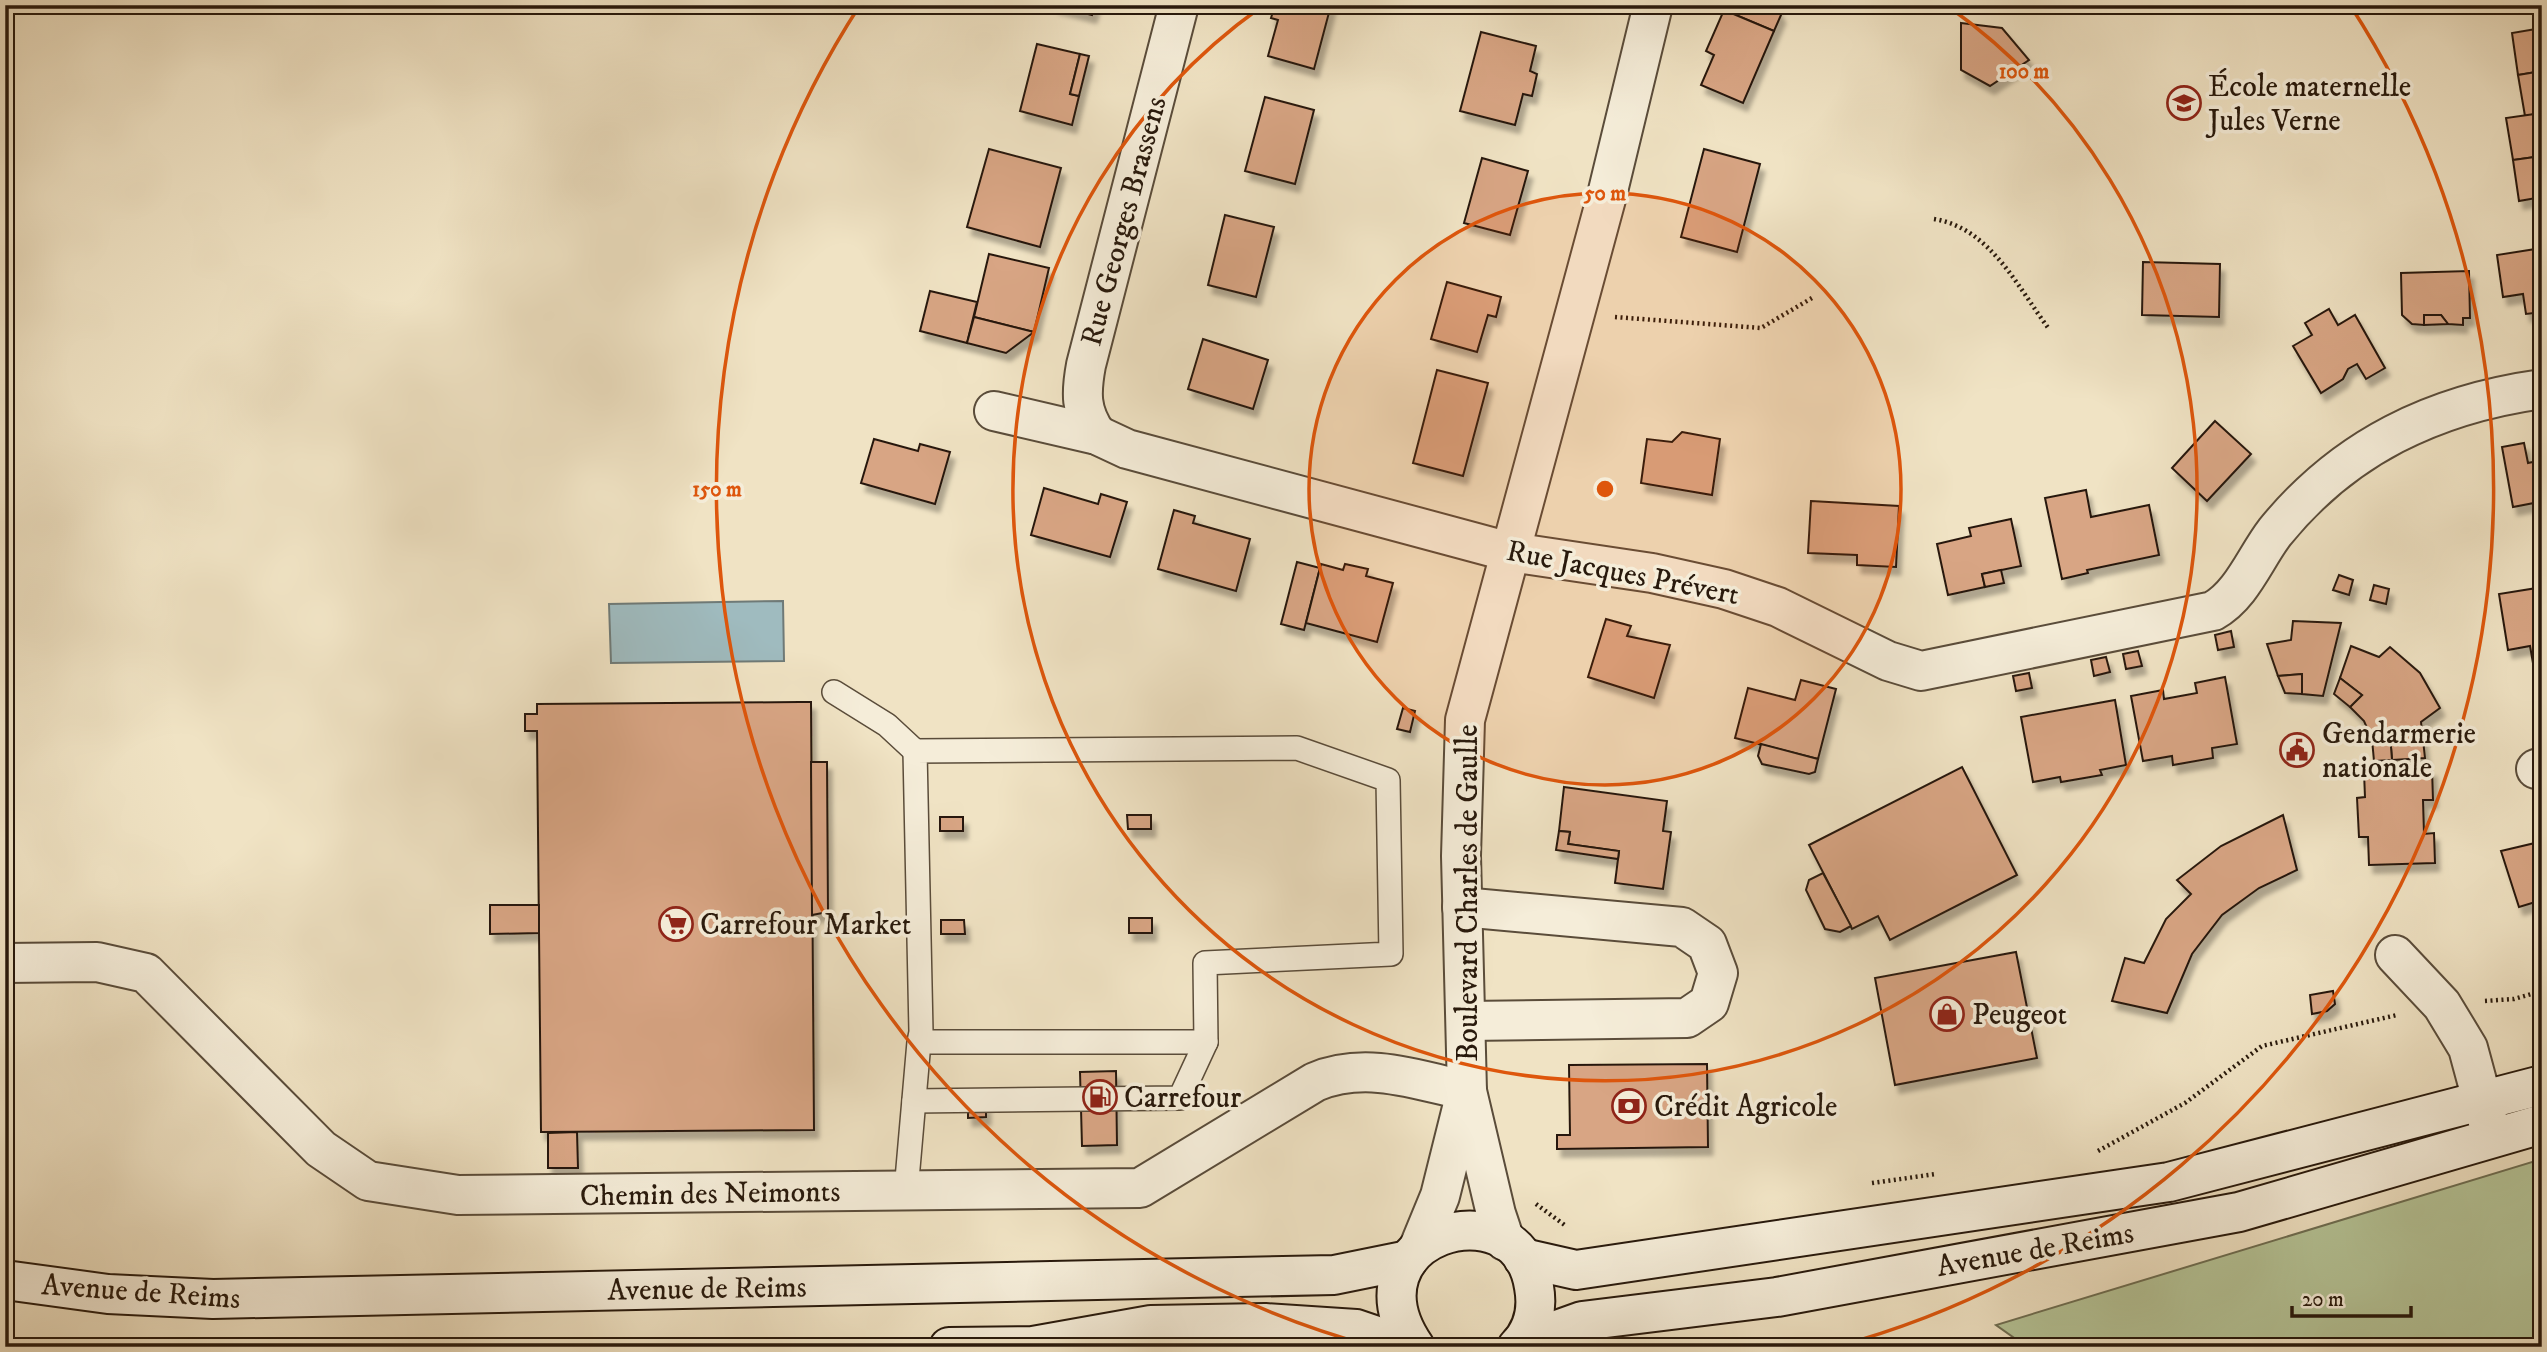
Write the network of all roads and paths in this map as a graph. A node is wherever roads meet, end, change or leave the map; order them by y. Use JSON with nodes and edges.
{"nodes":[{"id":1,"x":1179,"y":5,"type":"edge"},
{"id":2,"x":1653,"y":5,"type":"edge"},
{"id":3,"x":1934,"y":219,"type":"dead end"},
{"id":4,"x":1812,"y":298,"type":"dead end"},
{"id":5,"x":1574,"y":315,"type":"junction"},
{"id":6,"x":2049,"y":329,"type":"dead end"},
{"id":7,"x":2542,"y":389,"type":"edge"},
{"id":8,"x":994,"y":411,"type":"dead end"},
{"id":9,"x":1097,"y":435,"type":"junction"},
{"id":10,"x":1510,"y":552,"type":"junction"},
{"id":11,"x":834,"y":692,"type":"dead end"},
{"id":12,"x":915,"y":751,"type":"junction"},
{"id":13,"x":1462,"y":907,"type":"junction"},
{"id":14,"x":2395,"y":955,"type":"dead end"},
{"id":15,"x":5,"y":963,"type":"edge"},
{"id":16,"x":2542,"y":991,"type":"edge"},
{"id":17,"x":2442,"y":1004,"type":"junction"},
{"id":18,"x":1466,"y":1021,"type":"junction"},
{"id":19,"x":919,"y":1042,"type":"junction"},
{"id":20,"x":1206,"y":1042,"type":"junction"},
{"id":21,"x":2542,"y":1085,"type":"edge"},
{"id":22,"x":1467,"y":1091,"type":"junction"},
{"id":23,"x":914,"y":1101,"type":"junction"},
{"id":24,"x":2488,"y":1120,"type":"junction"},
{"id":25,"x":2542,"y":1124,"type":"edge"},
{"id":26,"x":2092,"y":1154,"type":"dead end"},
{"id":27,"x":1485,"y":1166,"type":"junction"},
{"id":28,"x":1949,"y":1173,"type":"dead end"},
{"id":29,"x":1858,"y":1186,"type":"dead end"},
{"id":30,"x":906,"y":1191,"type":"junction"},
{"id":31,"x":1573,"y":1231,"type":"dead end"},
{"id":32,"x":1514,"y":1250,"type":"junction"},
{"id":33,"x":1414,"y":1253,"type":"junction"},
{"id":34,"x":5,"y":1280,"type":"edge"},
{"id":35,"x":1519,"y":1345,"type":"edge"},
{"id":36,"x":949,"y":1347,"type":"edge"},
{"id":37,"x":1409,"y":1347,"type":"edge"},
{"id":38,"x":1415,"y":1347,"type":"edge"}],
"edges":[{"from":1,"to":9,"type":"street","name":"Rue Georges Brassens"},
{"from":2,"to":5,"type":"street","name":"Boulevard Charles de Gaulle"},
{"from":3,"to":6,"type":"path"},
{"from":4,"to":5,"type":"path"},
{"from":5,"to":10,"type":"street","name":"Boulevard Charles de Gaulle"},
{"from":7,"to":10,"type":"street","name":"Rue Jacques Prévert"},
{"from":8,"to":9,"type":"street","name":"Rue Jacques Prévert"},
{"from":9,"to":10,"type":"street","name":"Rue Jacques Prévert"},
{"from":10,"to":13,"type":"street","name":"Boulevard Charles de Gaulle"},
{"from":11,"to":12,"type":"lane"},
{"from":12,"to":19,"type":"lane"},
{"from":12,"to":20,"type":"lane"},
{"from":13,"to":18,"type":"street","name":"Boulevard Charles de Gaulle"},
{"from":13,"to":18,"type":"street"},
{"from":14,"to":17,"type":"street"},
{"from":15,"to":30,"type":"street","name":"Chemin des Neimonts"},
{"from":16,"to":17,"type":"path"},
{"from":17,"to":24,"type":"street"},
{"from":17,"to":26,"type":"path"},
{"from":18,"to":22,"type":"street","name":"Boulevard Charles de Gaulle"},
{"from":19,"to":20,"type":"lane"},
{"from":19,"to":23,"type":"lane"},
{"from":20,"to":23,"type":"lane"},
{"from":21,"to":24,"type":"street","name":"Avenue de Reims"},
{"from":22,"to":27,"type":"street","name":"Boulevard Charles de Gaulle"},
{"from":22,"to":30,"type":"street","name":"Chemin des Neimonts"},
{"from":22,"to":33,"type":"street","name":"Boulevard Charles de Gaulle"},
{"from":23,"to":30,"type":"lane"},
{"from":24,"to":25,"type":"street","name":"Avenue de Reims"},
{"from":24,"to":32,"type":"street","name":"Avenue de Reims"},
{"from":24,"to":35,"type":"street","name":"Avenue de Reims"},
{"from":27,"to":31,"type":"path"},
{"from":27,"to":32,"type":"street","name":"Boulevard Charles de Gaulle"},
{"from":28,"to":29,"type":"path"},
{"from":32,"to":33,"type":"street","name":"Avenue de Reims"},
{"from":32,"to":35,"type":"street","name":"Avenue de Reims"},
{"from":33,"to":34,"type":"street","name":"Avenue de Reims"},
{"from":33,"to":38,"type":"street"},
{"from":36,"to":37,"type":"street"}]}
